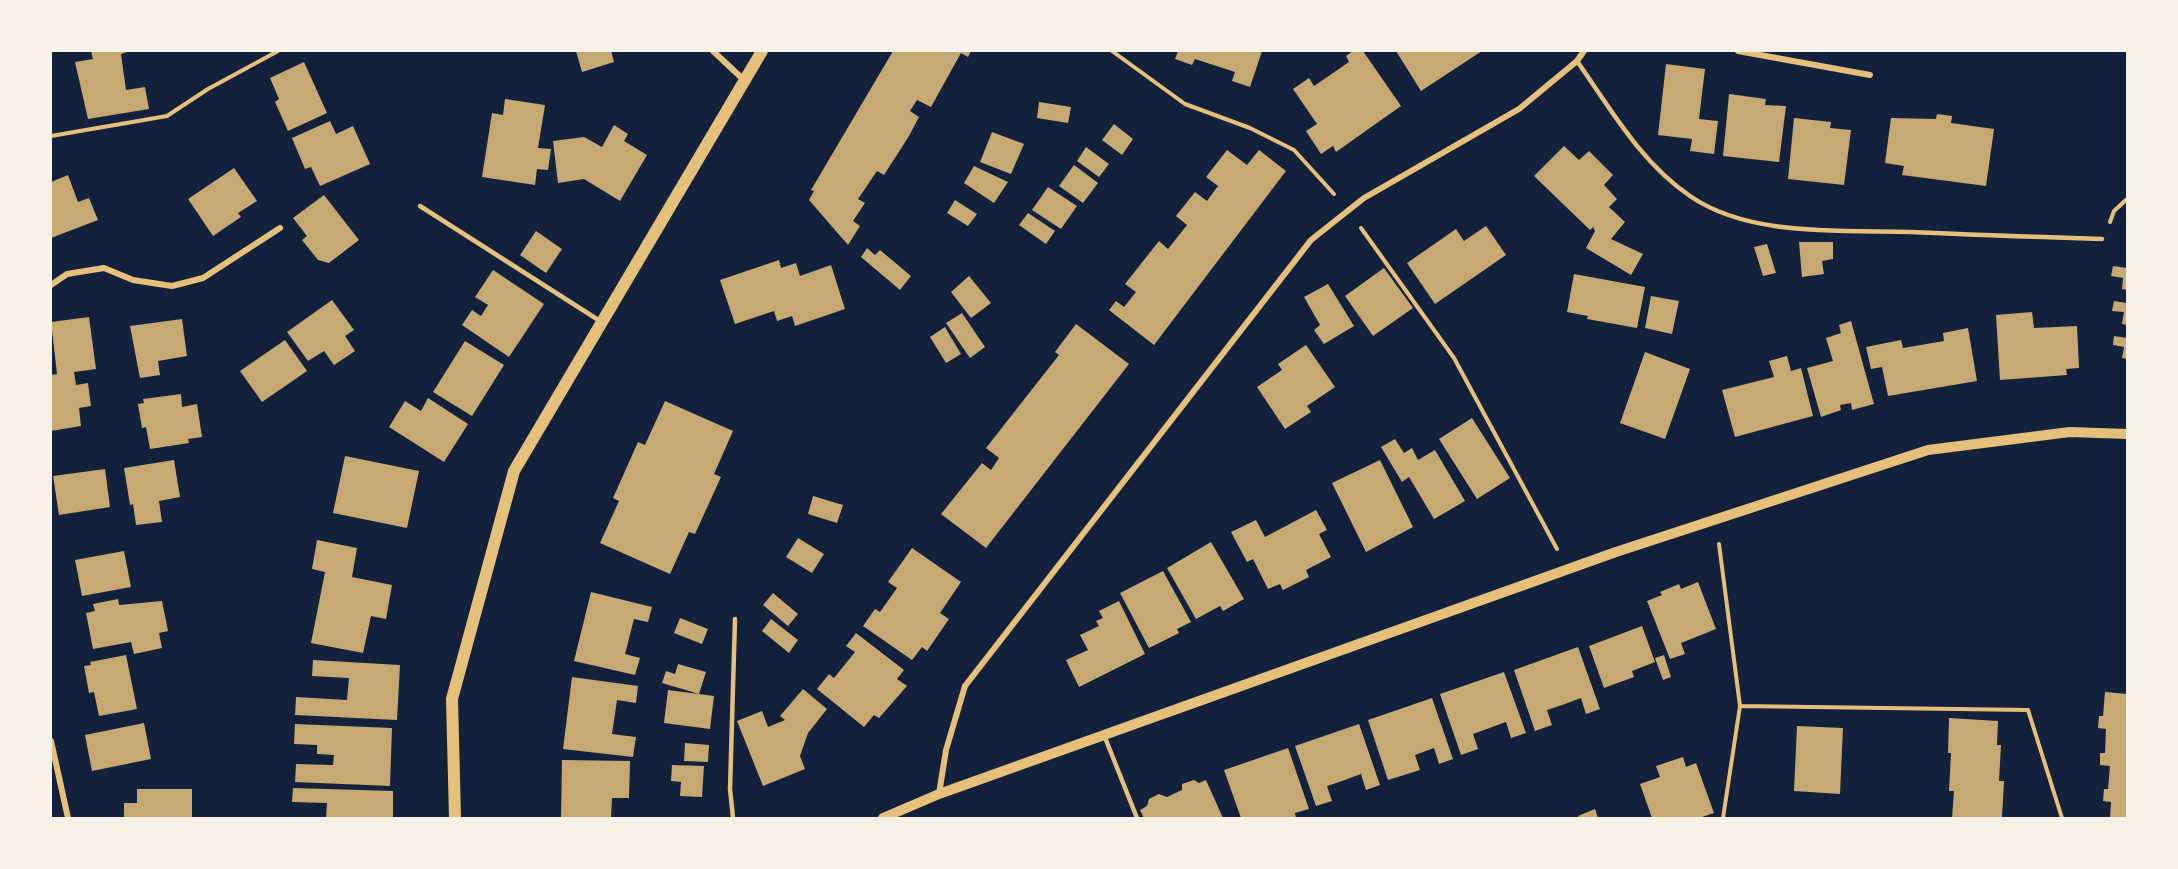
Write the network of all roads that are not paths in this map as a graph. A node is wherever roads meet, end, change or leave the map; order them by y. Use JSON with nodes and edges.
{"nodes":[{"id":1,"x":713,"y":51,"type":"edge"},
{"id":2,"x":762,"y":51,"type":"edge"},
{"id":3,"x":1584,"y":51,"type":"edge"},
{"id":4,"x":1738,"y":51,"type":"edge"},
{"id":5,"x":1577,"y":61,"type":"junction"},
{"id":6,"x":1870,"y":75,"type":"dead end"},
{"id":7,"x":745,"y":81,"type":"junction"},
{"id":8,"x":420,"y":206,"type":"dead end"},
{"id":9,"x":280,"y":228,"type":"dead end"},
{"id":10,"x":2102,"y":239,"type":"dead end"},
{"id":11,"x":51,"y":285,"type":"edge"},
{"id":12,"x":602,"y":322,"type":"junction"},
{"id":13,"x":2127,"y":434,"type":"edge"},
{"id":14,"x":735,"y":619,"type":"dead end"},
{"id":15,"x":1104,"y":735,"type":"junction"},
{"id":16,"x":51,"y":741,"type":"edge"},
{"id":17,"x":939,"y":794,"type":"junction"},
{"id":18,"x":68,"y":818,"type":"edge"},
{"id":19,"x":455,"y":818,"type":"edge"},
{"id":20,"x":733,"y":818,"type":"edge"},
{"id":21,"x":883,"y":818,"type":"edge"},
{"id":22,"x":1137,"y":818,"type":"edge"}],
"edges":[{"from":1,"to":7,"type":"street"},
{"from":2,"to":7,"type":"main road"},
{"from":3,"to":5,"type":"street"},
{"from":4,"to":6,"type":"street"},
{"from":5,"to":10,"type":"lane"},
{"from":5,"to":17,"type":"street"},
{"from":7,"to":12,"type":"main road"},
{"from":8,"to":12,"type":"lane"},
{"from":9,"to":11,"type":"street"},
{"from":12,"to":19,"type":"main road"},
{"from":13,"to":15,"type":"street"},
{"from":14,"to":20,"type":"lane"},
{"from":15,"to":17,"type":"street"},
{"from":15,"to":22,"type":"lane"},
{"from":16,"to":18,"type":"street"},
{"from":17,"to":21,"type":"street"}]}
